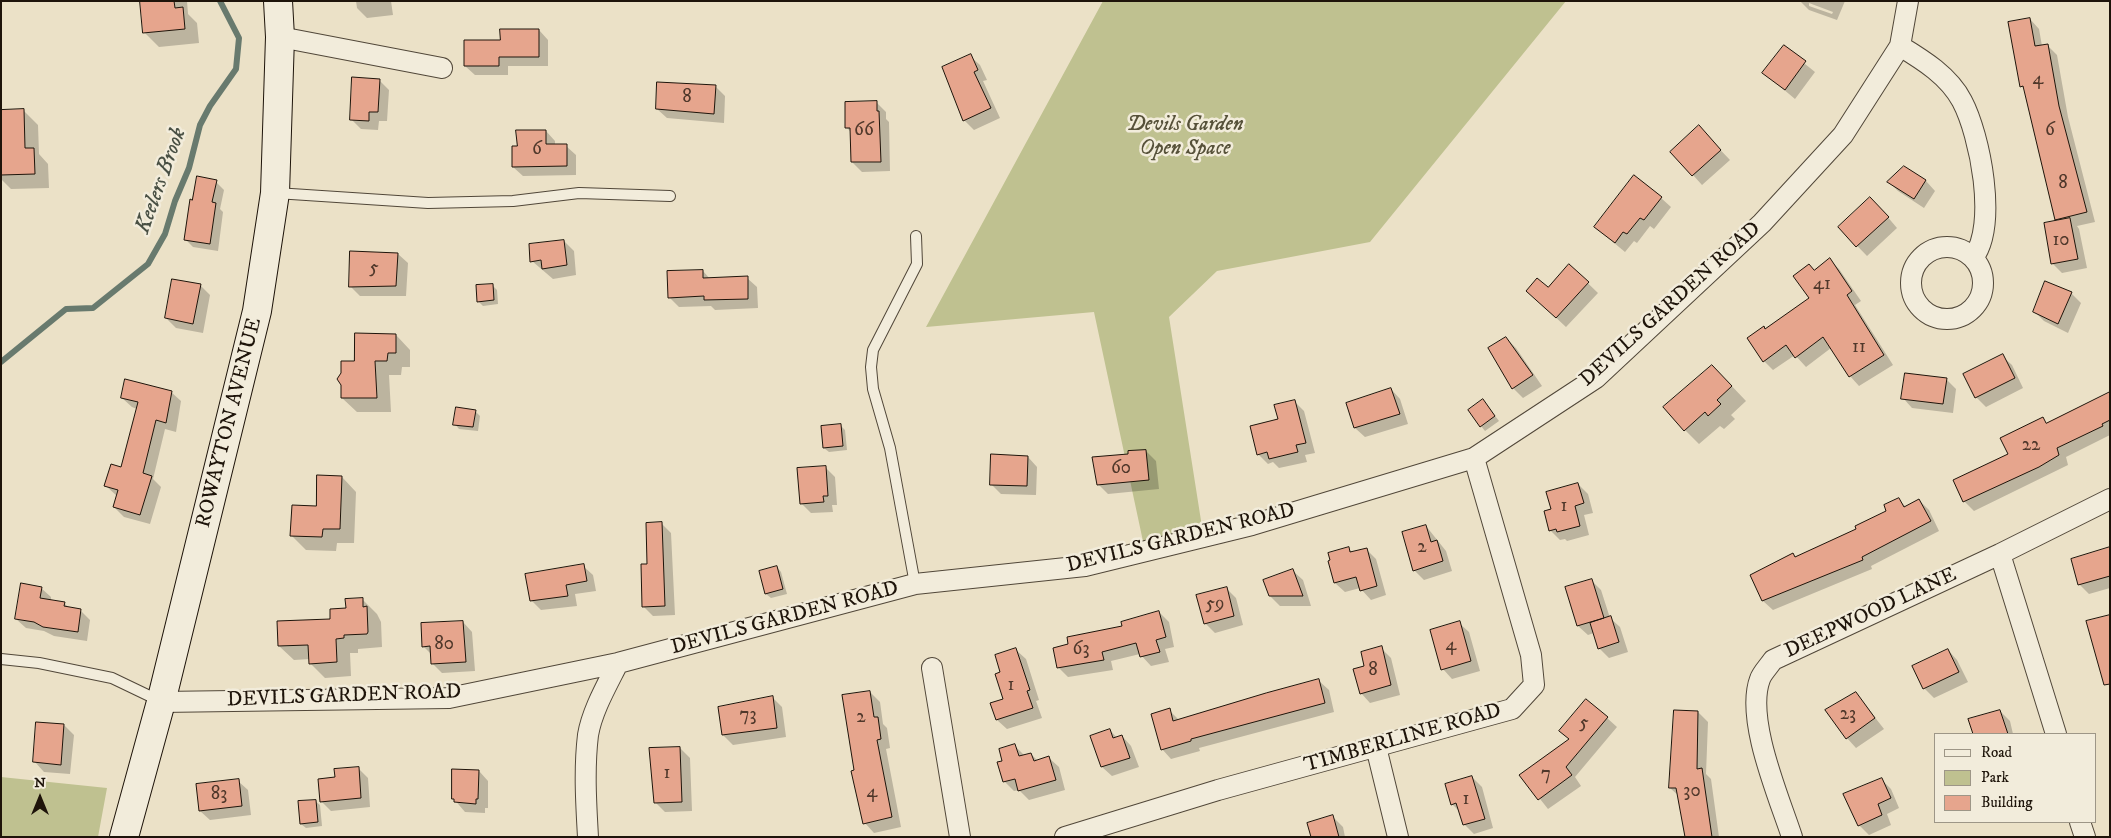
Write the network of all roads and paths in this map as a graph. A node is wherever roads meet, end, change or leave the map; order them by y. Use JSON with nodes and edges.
{"nodes":[{"id":1,"x":278,"y":1,"type":"edge"},
{"id":2,"x":1908,"y":1,"type":"edge"},
{"id":3,"x":280,"y":37,"type":"junction"},
{"id":4,"x":1900,"y":46,"type":"junction"},
{"id":5,"x":442,"y":68,"type":"dead end"},
{"id":6,"x":275,"y":193,"type":"junction"},
{"id":7,"x":670,"y":196,"type":"dead end"},
{"id":8,"x":916,"y":236,"type":"dead end"},
{"id":9,"x":1973,"y":258,"type":"dead end"},
{"id":10,"x":1474,"y":458,"type":"junction"},
{"id":11,"x":2110,"y":499,"type":"edge"},
{"id":12,"x":2000,"y":554,"type":"junction"},
{"id":13,"x":915,"y":584,"type":"junction"},
{"id":14,"x":1,"y":659,"type":"edge"},
{"id":15,"x":618,"y":663,"type":"junction"},
{"id":16,"x":932,"y":668,"type":"dead end"},
{"id":17,"x":161,"y":702,"type":"junction"},
{"id":18,"x":2056,"y":733,"type":"edge"},
{"id":19,"x":1376,"y":747,"type":"junction"},
{"id":20,"x":2080,"y":823,"type":"edge"},
{"id":21,"x":1107,"y":831,"type":"edge"},
{"id":22,"x":124,"y":837,"type":"edge"},
{"id":23,"x":588,"y":837,"type":"edge"},
{"id":24,"x":960,"y":837,"type":"edge"},
{"id":25,"x":1065,"y":837,"type":"edge"},
{"id":26,"x":1398,"y":837,"type":"edge"},
{"id":27,"x":1792,"y":837,"type":"edge"},
{"id":28,"x":2085,"y":837,"type":"edge"}],
"edges":[{"from":1,"to":3,"type":"street","name":"ROWAYTON AVENUE"},
{"from":2,"to":4,"type":"street","name":"DEVILS GARDEN ROAD"},
{"from":3,"to":5,"type":"street"},
{"from":3,"to":6,"type":"street","name":"ROWAYTON AVENUE"},
{"from":4,"to":9,"type":"street"},
{"from":4,"to":10,"type":"street","name":"DEVILS GARDEN ROAD"},
{"from":6,"to":7,"type":"lane"},
{"from":6,"to":17,"type":"street","name":"ROWAYTON AVENUE"},
{"from":8,"to":13,"type":"lane"},
{"from":10,"to":13,"type":"street","name":"DEVILS GARDEN ROAD"},
{"from":10,"to":19,"type":"street","name":"TIMBERLINE ROAD"},
{"from":11,"to":12,"type":"street","name":"DEEPWOOD LANE"},
{"from":12,"to":18,"type":"street"},
{"from":12,"to":27,"type":"street","name":"DEEPWOOD LANE"},
{"from":13,"to":15,"type":"street","name":"DEVILS GARDEN ROAD"},
{"from":14,"to":17,"type":"lane"},
{"from":15,"to":17,"type":"street","name":"DEVILS GARDEN ROAD"},
{"from":15,"to":23,"type":"street"},
{"from":16,"to":24,"type":"street"},
{"from":17,"to":22,"type":"street","name":"ROWAYTON AVENUE"},
{"from":19,"to":21,"type":"street","name":"TIMBERLINE ROAD"},
{"from":19,"to":26,"type":"street"},
{"from":20,"to":28,"type":"street"},
{"from":21,"to":25,"type":"street","name":"TIMBERLINE ROAD"}]}
